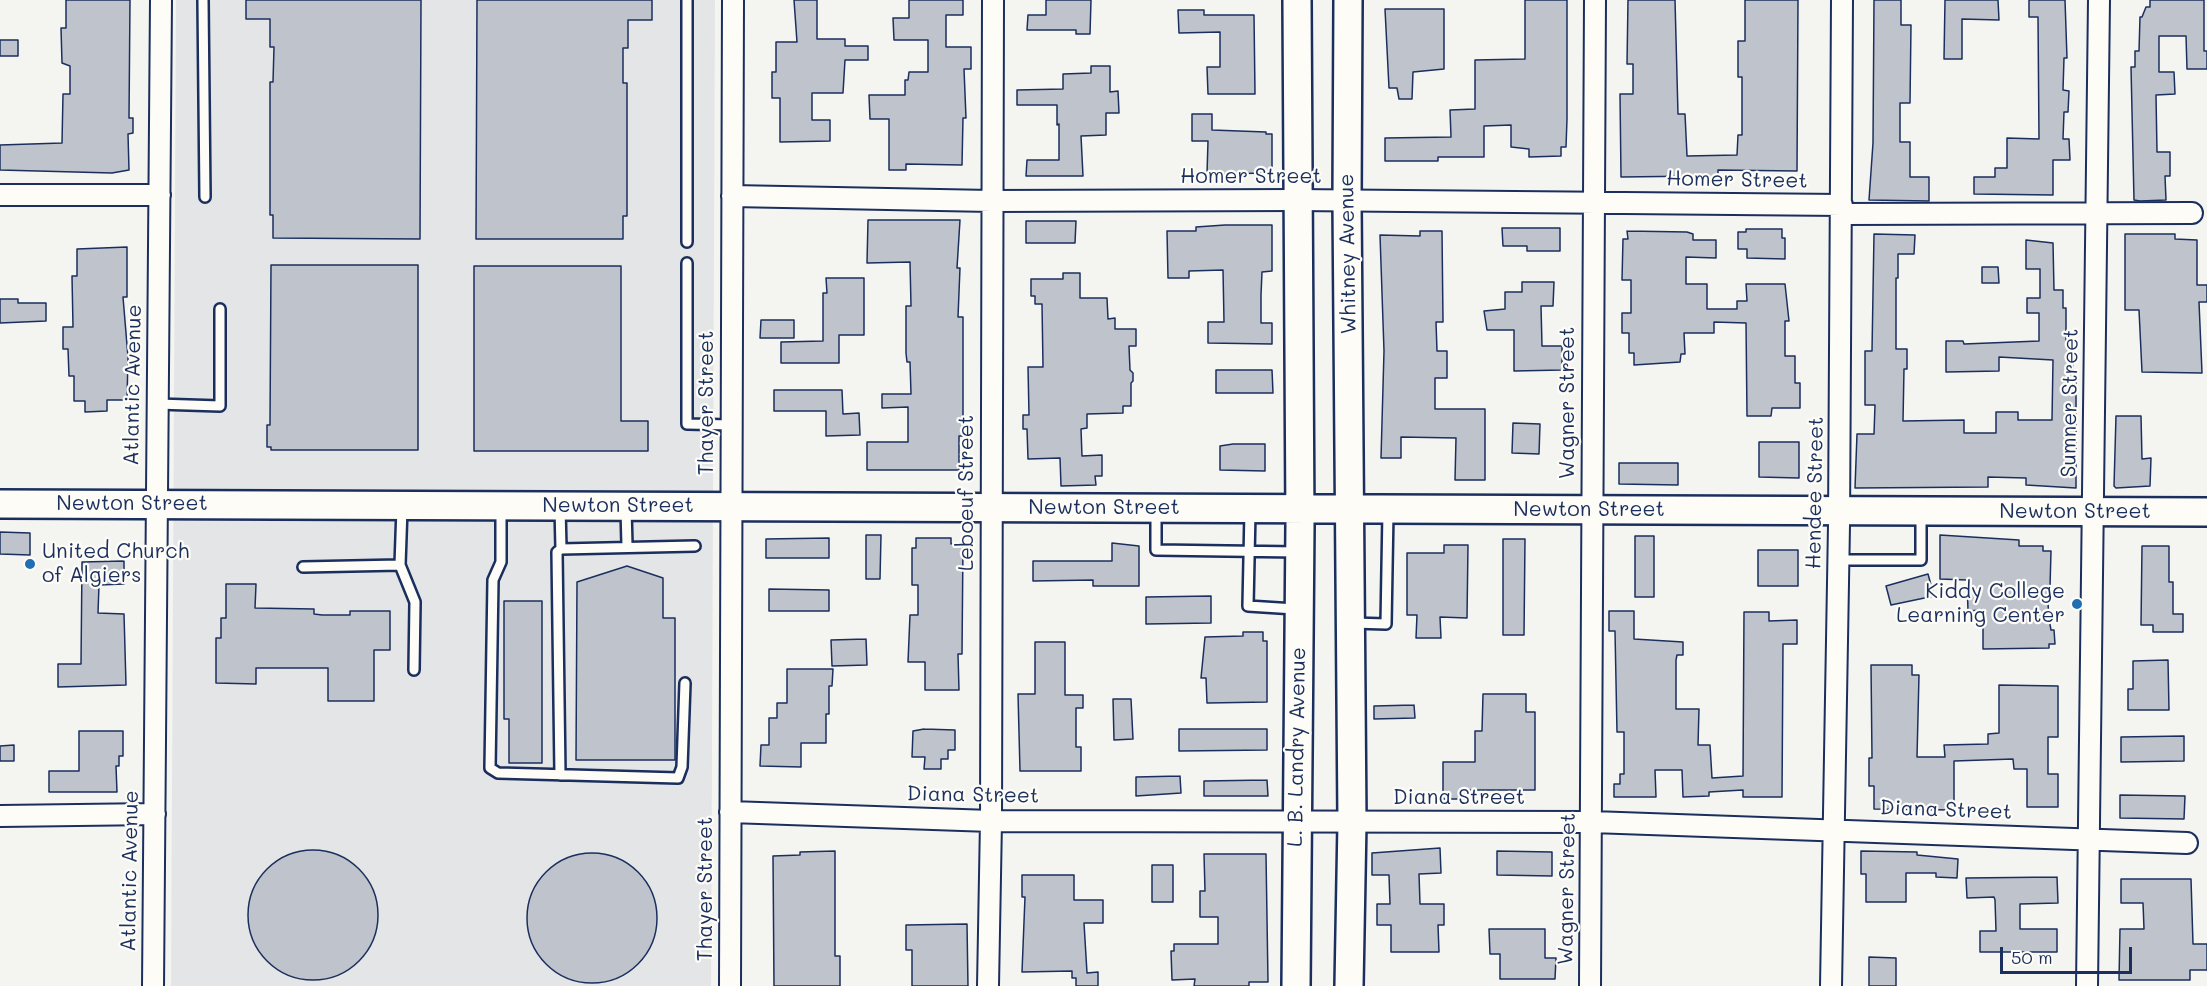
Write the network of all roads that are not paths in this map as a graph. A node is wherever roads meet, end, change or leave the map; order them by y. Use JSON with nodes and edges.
{"nodes":[{"id":1,"x":161,"y":0,"type":"edge"},
{"id":2,"x":202,"y":0,"type":"edge"},
{"id":3,"x":687,"y":0,"type":"edge"},
{"id":4,"x":733,"y":0,"type":"edge"},
{"id":5,"x":993,"y":0,"type":"edge"},
{"id":6,"x":1297,"y":0,"type":"edge"},
{"id":7,"x":1348,"y":0,"type":"edge"},
{"id":8,"x":1594,"y":0,"type":"edge"},
{"id":9,"x":1842,"y":0,"type":"edge"},
{"id":10,"x":2099,"y":0,"type":"edge"},
{"id":11,"x":0,"y":195,"type":"edge"},
{"id":12,"x":160,"y":195,"type":"junction"},
{"id":13,"x":205,"y":196,"type":"dead end"},
{"id":14,"x":732,"y":196,"type":"junction"},
{"id":15,"x":1296,"y":200,"type":"junction"},
{"id":16,"x":991,"y":201,"type":"junction"},
{"id":17,"x":1347,"y":201,"type":"junction"},
{"id":18,"x":1592,"y":203,"type":"junction"},
{"id":19,"x":1842,"y":210,"type":"junction"},
{"id":20,"x":2096,"y":212,"type":"junction"},
{"id":21,"x":2192,"y":213,"type":"dead end"},
{"id":22,"x":687,"y":242,"type":"dead end"},
{"id":23,"x":687,"y":263,"type":"dead end"},
{"id":24,"x":220,"y":309,"type":"dead end"},
{"id":25,"x":157,"y":404,"type":"junction"},
{"id":26,"x":731,"y":425,"type":"junction"},
{"id":27,"x":0,"y":504,"type":"edge"},
{"id":28,"x":156,"y":504,"type":"junction"},
{"id":29,"x":402,"y":505,"type":"junction"},
{"id":30,"x":501,"y":506,"type":"junction"},
{"id":31,"x":560,"y":506,"type":"junction"},
{"id":32,"x":626,"y":506,"type":"junction"},
{"id":33,"x":730,"y":506,"type":"junction"},
{"id":34,"x":990,"y":507,"type":"junction"},
{"id":35,"x":1156,"y":508,"type":"junction"},
{"id":36,"x":1250,"y":508,"type":"junction"},
{"id":37,"x":1300,"y":508,"type":"junction"},
{"id":38,"x":1351,"y":509,"type":"junction"},
{"id":39,"x":1389,"y":509,"type":"junction"},
{"id":40,"x":1591,"y":510,"type":"junction"},
{"id":41,"x":1839,"y":511,"type":"junction"},
{"id":42,"x":1921,"y":511,"type":"junction"},
{"id":43,"x":2093,"y":512,"type":"junction"},
{"id":44,"x":2207,"y":512,"type":"edge"},
{"id":45,"x":627,"y":546,"type":"junction"},
{"id":46,"x":695,"y":546,"type":"dead end"},
{"id":47,"x":561,"y":549,"type":"junction"},
{"id":48,"x":1249,"y":551,"type":"junction"},
{"id":49,"x":1300,"y":552,"type":"junction"},
{"id":50,"x":1839,"y":560,"type":"junction"},
{"id":51,"x":400,"y":565,"type":"junction"},
{"id":52,"x":303,"y":567,"type":"dead end"},
{"id":53,"x":1299,"y":609,"type":"junction"},
{"id":54,"x":1352,"y":623,"type":"junction"},
{"id":55,"x":414,"y":670,"type":"dead end"},
{"id":56,"x":685,"y":683,"type":"dead end"},
{"id":57,"x":560,"y":775,"type":"junction"},
{"id":58,"x":730,"y":812,"type":"junction"},
{"id":59,"x":155,"y":814,"type":"junction"},
{"id":60,"x":0,"y":816,"type":"edge"},
{"id":61,"x":991,"y":821,"type":"junction"},
{"id":62,"x":1296,"y":821,"type":"junction"},
{"id":63,"x":1352,"y":822,"type":"junction"},
{"id":64,"x":1592,"y":822,"type":"junction"},
{"id":65,"x":1836,"y":830,"type":"junction"},
{"id":66,"x":2088,"y":840,"type":"junction"},
{"id":67,"x":2187,"y":843,"type":"dead end"},
{"id":68,"x":153,"y":986,"type":"edge"},
{"id":69,"x":730,"y":986,"type":"edge"},
{"id":70,"x":988,"y":986,"type":"edge"},
{"id":71,"x":1296,"y":986,"type":"edge"},
{"id":72,"x":1349,"y":986,"type":"edge"},
{"id":73,"x":1590,"y":986,"type":"edge"},
{"id":74,"x":1831,"y":986,"type":"edge"},
{"id":75,"x":2086,"y":986,"type":"edge"}],
"edges":[{"from":1,"to":12,"type":"street","name":"Atlantic Avenue"},
{"from":2,"to":13,"type":"lane"},
{"from":3,"to":22,"type":"lane"},
{"from":4,"to":14,"type":"street","name":"Thayer Street"},
{"from":5,"to":16,"type":"street","name":"Leboeuf Street"},
{"from":6,"to":15,"type":"main road"},
{"from":7,"to":17,"type":"main road","name":"Whitney Avenue"},
{"from":8,"to":18,"type":"street","name":"Wagner Street"},
{"from":9,"to":19,"type":"street","name":"Hendee Street"},
{"from":10,"to":20,"type":"street","name":"Sumner Street"},
{"from":11,"to":12,"type":"street"},
{"from":12,"to":25,"type":"street","name":"Atlantic Avenue"},
{"from":14,"to":16,"type":"street","name":"Homer Street"},
{"from":14,"to":26,"type":"street","name":"Thayer Street"},
{"from":15,"to":16,"type":"street","name":"Homer Street"},
{"from":15,"to":17,"type":"street","name":"Homer Street"},
{"from":15,"to":37,"type":"main road"},
{"from":16,"to":34,"type":"street","name":"Leboeuf Street"},
{"from":17,"to":18,"type":"street","name":"Homer Street"},
{"from":17,"to":38,"type":"main road","name":"Whitney Avenue"},
{"from":18,"to":19,"type":"street","name":"Homer Street"},
{"from":18,"to":40,"type":"street","name":"Wagner Street"},
{"from":19,"to":20,"type":"street","name":"Homer Street"},
{"from":19,"to":41,"type":"street","name":"Hendee Street"},
{"from":20,"to":21,"type":"street","name":"Homer Street"},
{"from":20,"to":43,"type":"street","name":"Sumner Street"},
{"from":23,"to":26,"type":"lane"},
{"from":24,"to":25,"type":"lane"},
{"from":25,"to":28,"type":"street","name":"Atlantic Avenue"},
{"from":26,"to":33,"type":"street","name":"Thayer Street"},
{"from":27,"to":28,"type":"main road","name":"Newton Street"},
{"from":28,"to":29,"type":"main road","name":"Newton Street"},
{"from":28,"to":59,"type":"street","name":"Atlantic Avenue"},
{"from":29,"to":30,"type":"main road","name":"Newton Street"},
{"from":29,"to":51,"type":"lane"},
{"from":30,"to":31,"type":"main road","name":"Newton Street"},
{"from":30,"to":57,"type":"lane"},
{"from":31,"to":32,"type":"main road","name":"Newton Street"},
{"from":31,"to":47,"type":"lane"},
{"from":32,"to":33,"type":"main road","name":"Newton Street"},
{"from":32,"to":45,"type":"lane"},
{"from":33,"to":34,"type":"main road","name":"Newton Street"},
{"from":33,"to":58,"type":"street","name":"Thayer Street"},
{"from":34,"to":35,"type":"main road","name":"Newton Street"},
{"from":34,"to":61,"type":"street","name":"Leboeuf Street"},
{"from":35,"to":36,"type":"main road","name":"Newton Street"},
{"from":35,"to":48,"type":"lane"},
{"from":36,"to":37,"type":"main road","name":"Newton Street"},
{"from":36,"to":48,"type":"lane"},
{"from":37,"to":38,"type":"main road","name":"Newton Street"},
{"from":37,"to":49,"type":"main road","name":"L. B. Landry Avenue"},
{"from":38,"to":39,"type":"main road","name":"Newton Street"},
{"from":38,"to":54,"type":"main road"},
{"from":39,"to":40,"type":"main road","name":"Newton Street"},
{"from":39,"to":54,"type":"lane"},
{"from":40,"to":41,"type":"main road","name":"Newton Street"},
{"from":40,"to":64,"type":"street","name":"Wagner Street"},
{"from":41,"to":42,"type":"main road","name":"Newton Street"},
{"from":41,"to":50,"type":"street","name":"Hendee Street"},
{"from":42,"to":43,"type":"main road","name":"Newton Street"},
{"from":42,"to":50,"type":"lane"},
{"from":43,"to":44,"type":"main road","name":"Newton Street"},
{"from":43,"to":66,"type":"street","name":"Sumner Street"},
{"from":45,"to":46,"type":"lane"},
{"from":45,"to":47,"type":"lane"},
{"from":47,"to":57,"type":"lane"},
{"from":48,"to":49,"type":"lane"},
{"from":48,"to":53,"type":"lane"},
{"from":49,"to":53,"type":"main road","name":"L. B. Landry Avenue"},
{"from":50,"to":65,"type":"street","name":"Hendee Street"},
{"from":51,"to":52,"type":"lane"},
{"from":51,"to":55,"type":"lane"},
{"from":53,"to":62,"type":"main road","name":"L. B. Landry Avenue"},
{"from":54,"to":63,"type":"main road"},
{"from":56,"to":57,"type":"lane"},
{"from":58,"to":61,"type":"street","name":"Diana Street"},
{"from":58,"to":69,"type":"street","name":"Thayer Street"},
{"from":59,"to":60,"type":"street"},
{"from":59,"to":68,"type":"street","name":"Atlantic Avenue"},
{"from":61,"to":62,"type":"street","name":"Diana Street"},
{"from":61,"to":70,"type":"street","name":"Leboeuf Street"},
{"from":62,"to":63,"type":"street","name":"Diana Street"},
{"from":62,"to":71,"type":"main road","name":"L. B. Landry Avenue"},
{"from":63,"to":64,"type":"street","name":"Diana Street"},
{"from":63,"to":72,"type":"main road"},
{"from":64,"to":65,"type":"street","name":"Diana Street"},
{"from":64,"to":73,"type":"street","name":"Wagner Street"},
{"from":65,"to":66,"type":"street","name":"Diana Street"},
{"from":65,"to":74,"type":"street","name":"Hendee Street"},
{"from":66,"to":67,"type":"street","name":"Diana Street"},
{"from":66,"to":75,"type":"street","name":"Sumner Street"}]}
